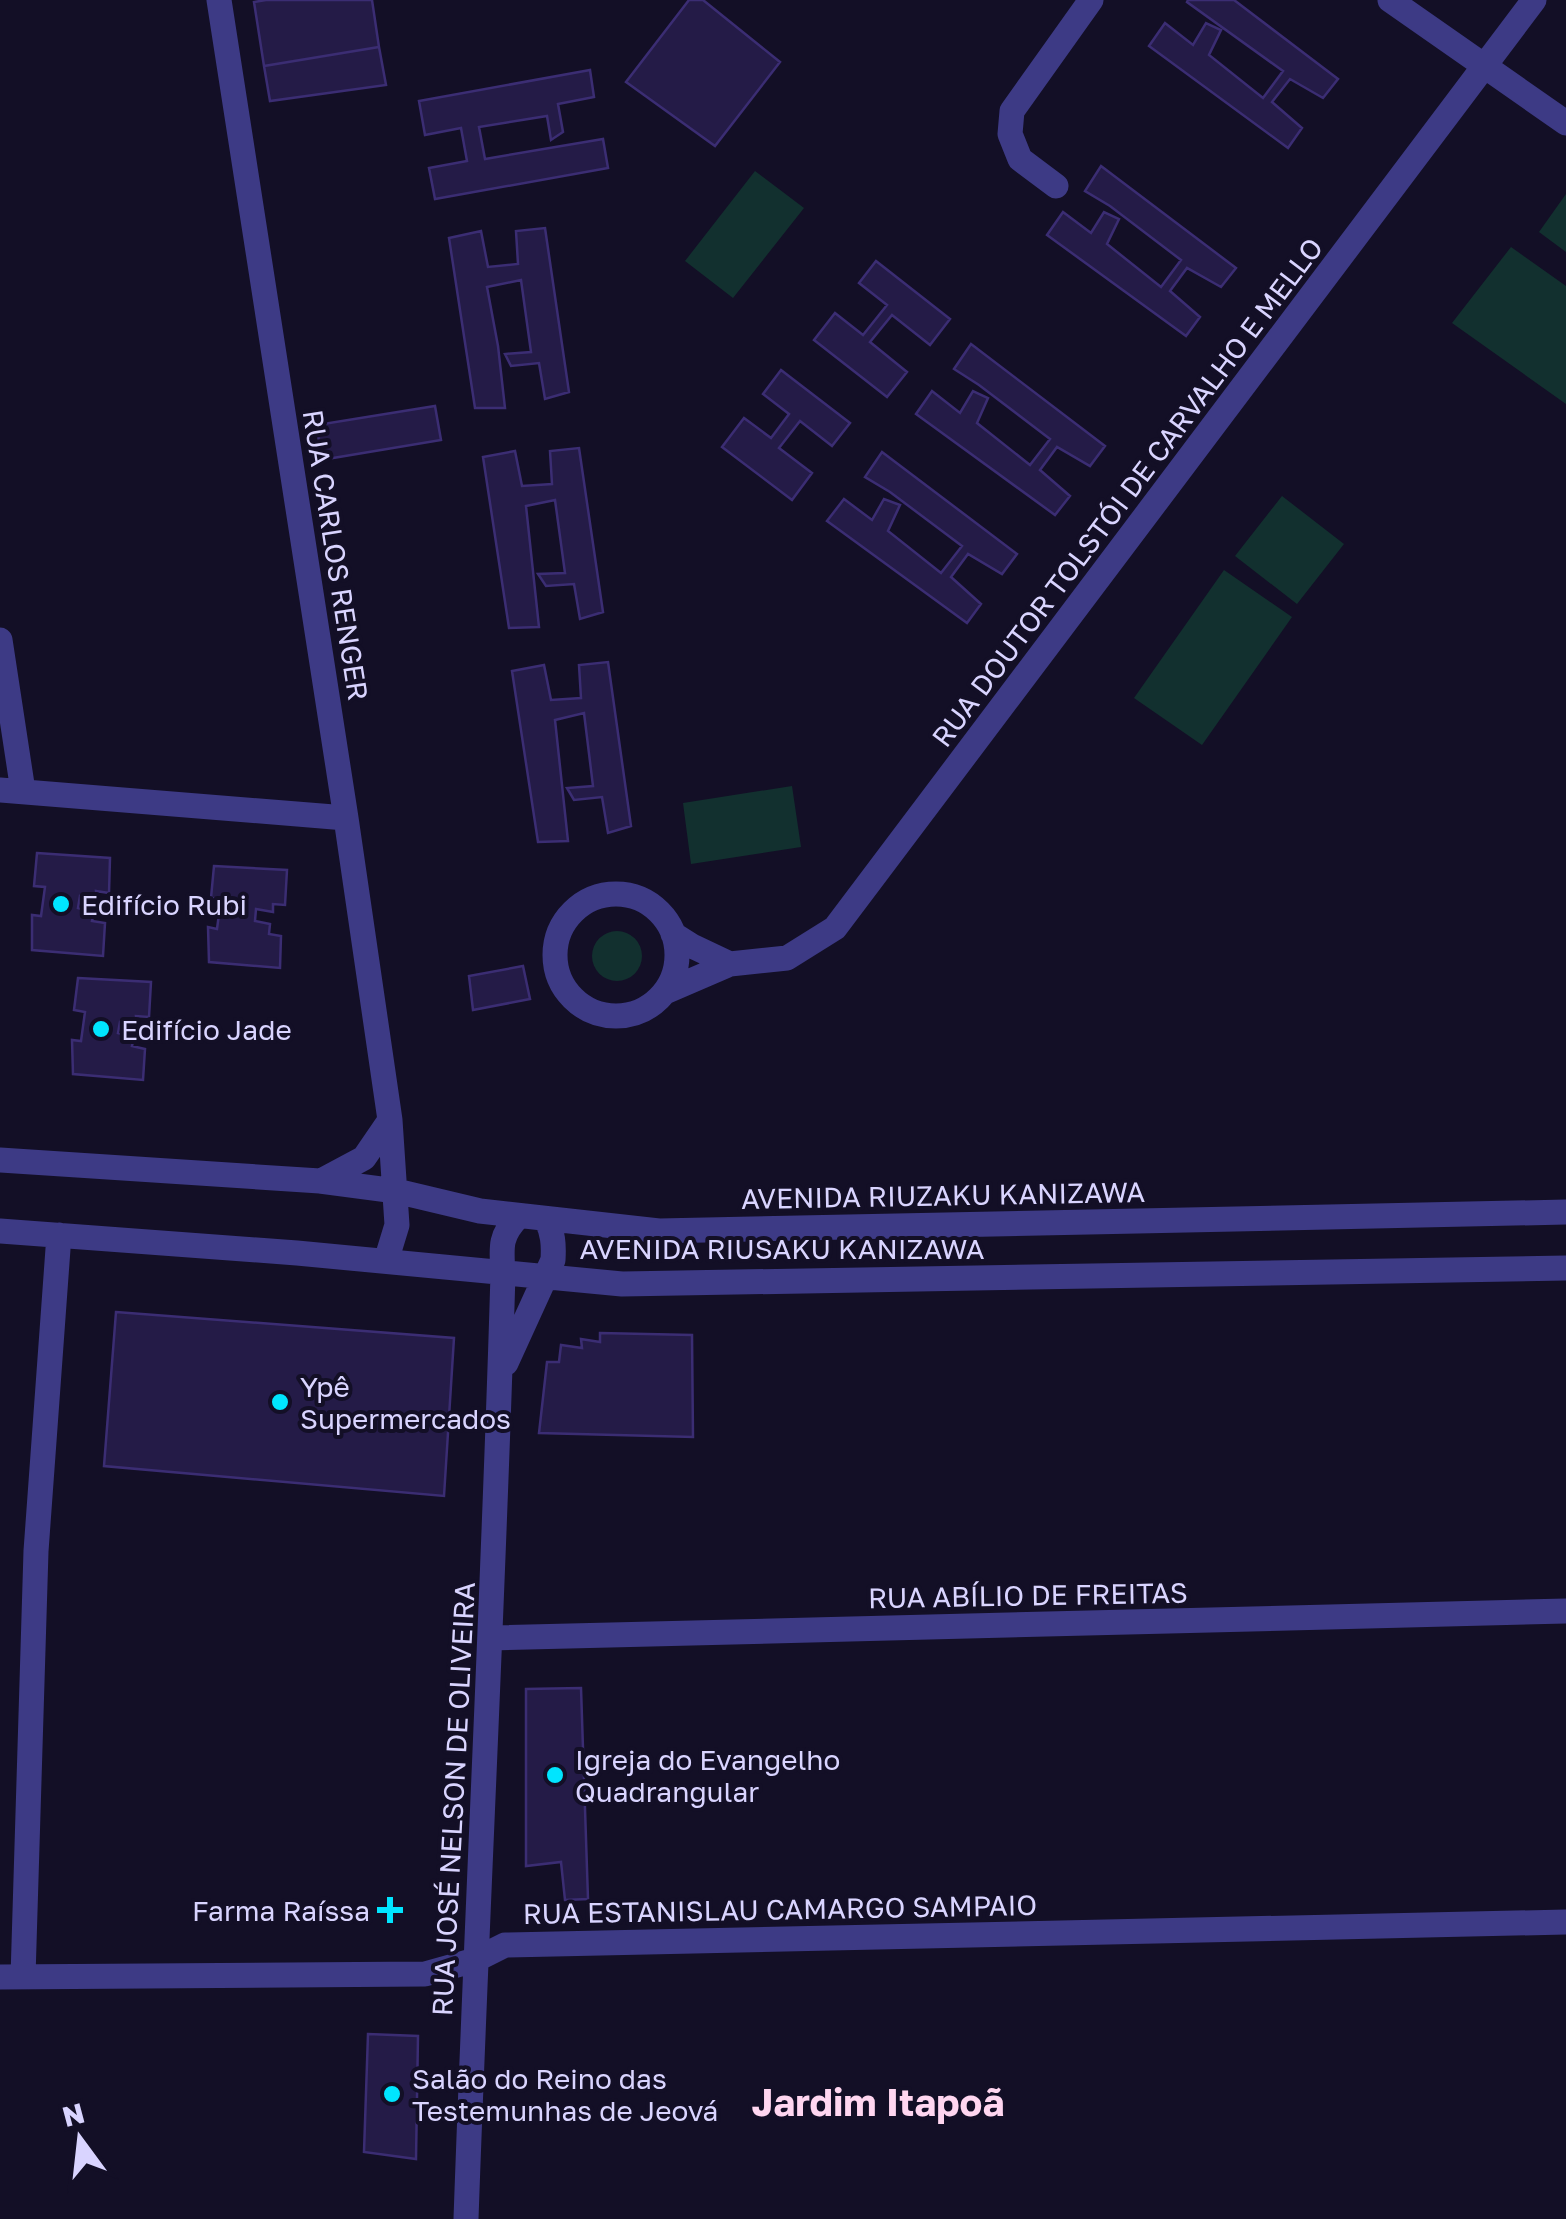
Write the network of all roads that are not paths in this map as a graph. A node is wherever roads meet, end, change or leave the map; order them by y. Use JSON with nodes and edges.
{"nodes":[{"id":1,"x":220,"y":0,"type":"edge"},
{"id":2,"x":1091,"y":0,"type":"edge"},
{"id":3,"x":1390,"y":0,"type":"edge"},
{"id":4,"x":1534,"y":0,"type":"edge"},
{"id":5,"x":1485,"y":64,"type":"junction"},
{"id":6,"x":1566,"y":123,"type":"edge"},
{"id":7,"x":1056,"y":186,"type":"dead end"},
{"id":8,"x":0,"y":640,"type":"edge"},
{"id":9,"x":12,"y":790,"type":"edge"},
{"id":10,"x":346,"y":818,"type":"junction"},
{"id":11,"x":674,"y":934,"type":"junction"},
{"id":12,"x":730,"y":964,"type":"junction"},
{"id":13,"x":665,"y":992,"type":"junction"},
{"id":14,"x":390,"y":1120,"type":"junction"},
{"id":15,"x":0,"y":1160,"type":"edge"},
{"id":16,"x":320,"y":1181,"type":"junction"},
{"id":17,"x":396,"y":1191,"type":"junction"},
{"id":18,"x":1566,"y":1212,"type":"edge"},
{"id":19,"x":519,"y":1216,"type":"junction"},
{"id":20,"x":546,"y":1219,"type":"junction"},
{"id":21,"x":0,"y":1231,"type":"edge"},
{"id":22,"x":59,"y":1235,"type":"junction"},
{"id":23,"x":386,"y":1260,"type":"junction"},
{"id":24,"x":1566,"y":1268,"type":"edge"},
{"id":25,"x":502,"y":1272,"type":"junction"},
{"id":26,"x":547,"y":1276,"type":"junction"},
{"id":27,"x":500,"y":1382,"type":"junction"},
{"id":28,"x":1566,"y":1611,"type":"edge"},
{"id":29,"x":491,"y":1638,"type":"junction"},
{"id":30,"x":1566,"y":1922,"type":"edge"},
{"id":31,"x":475,"y":1960,"type":"junction"},
{"id":32,"x":12,"y":1977,"type":"edge"},
{"id":33,"x":466,"y":2219,"type":"edge"}],
"edges":[{"from":1,"to":10,"type":"street","name":"RUA CARLOS RENGER"},
{"from":2,"to":7,"type":"street"},
{"from":3,"to":5,"type":"street"},
{"from":4,"to":5,"type":"street","name":"RUA DOUTOR TOLSTÓI DE CARVALHO E MELLO"},
{"from":5,"to":6,"type":"street"},
{"from":5,"to":12,"type":"street","name":"RUA DOUTOR TOLSTÓI DE CARVALHO E MELLO"},
{"from":8,"to":9,"type":"street"},
{"from":9,"to":10,"type":"street"},
{"from":10,"to":14,"type":"street","name":"RUA CARLOS RENGER"},
{"from":11,"to":12,"type":"street","name":"RUA DOUTOR TOLSTÓI DE CARVALHO E MELLO"},
{"from":11,"to":13,"type":"street"},
{"from":11,"to":13,"type":"street","name":"RUA DOUTOR TOLSTÓI DE CARVALHO E MELLO"},
{"from":12,"to":13,"type":"street","name":"RUA DOUTOR TOLSTÓI DE CARVALHO E MELLO"},
{"from":14,"to":16,"type":"street"},
{"from":14,"to":17,"type":"street","name":"RUA CARLOS RENGER"},
{"from":15,"to":16,"type":"street"},
{"from":16,"to":17,"type":"street"},
{"from":17,"to":19,"type":"street","name":"AVENIDA RIUZAKU KANIZAWA"},
{"from":17,"to":23,"type":"street"},
{"from":18,"to":20,"type":"street","name":"AVENIDA RIUZAKU KANIZAWA"},
{"from":19,"to":20,"type":"street","name":"AVENIDA RIUZAKU KANIZAWA"},
{"from":19,"to":25,"type":"street"},
{"from":20,"to":26,"type":"street"},
{"from":21,"to":22,"type":"street","name":"AVENIDA RIUSAKU KANIZAWA"},
{"from":22,"to":23,"type":"street","name":"AVENIDA RIUSAKU KANIZAWA"},
{"from":22,"to":32,"type":"street"},
{"from":23,"to":25,"type":"street","name":"AVENIDA RIUSAKU KANIZAWA"},
{"from":24,"to":26,"type":"street","name":"AVENIDA RIUSAKU KANIZAWA"},
{"from":25,"to":26,"type":"street","name":"AVENIDA RIUSAKU KANIZAWA"},
{"from":25,"to":27,"type":"street","name":"RUA JOSÉ NELSON DE OLIVEIRA"},
{"from":26,"to":27,"type":"street","name":"RUA JOSÉ NELSON DE OLIVEIRA"},
{"from":27,"to":29,"type":"street","name":"RUA JOSÉ NELSON DE OLIVEIRA"},
{"from":28,"to":29,"type":"street","name":"RUA ABÍLIO DE FREITAS"},
{"from":29,"to":31,"type":"street","name":"RUA JOSÉ NELSON DE OLIVEIRA"},
{"from":30,"to":31,"type":"street","name":"RUA ESTANISLAU CAMARGO SAMPAIO"},
{"from":31,"to":32,"type":"street","name":"RUA ESTANISLAU CAMARGO SAMPAIO"},
{"from":31,"to":33,"type":"street","name":"RUA JOSÉ NELSON DE OLIVEIRA"}]}
